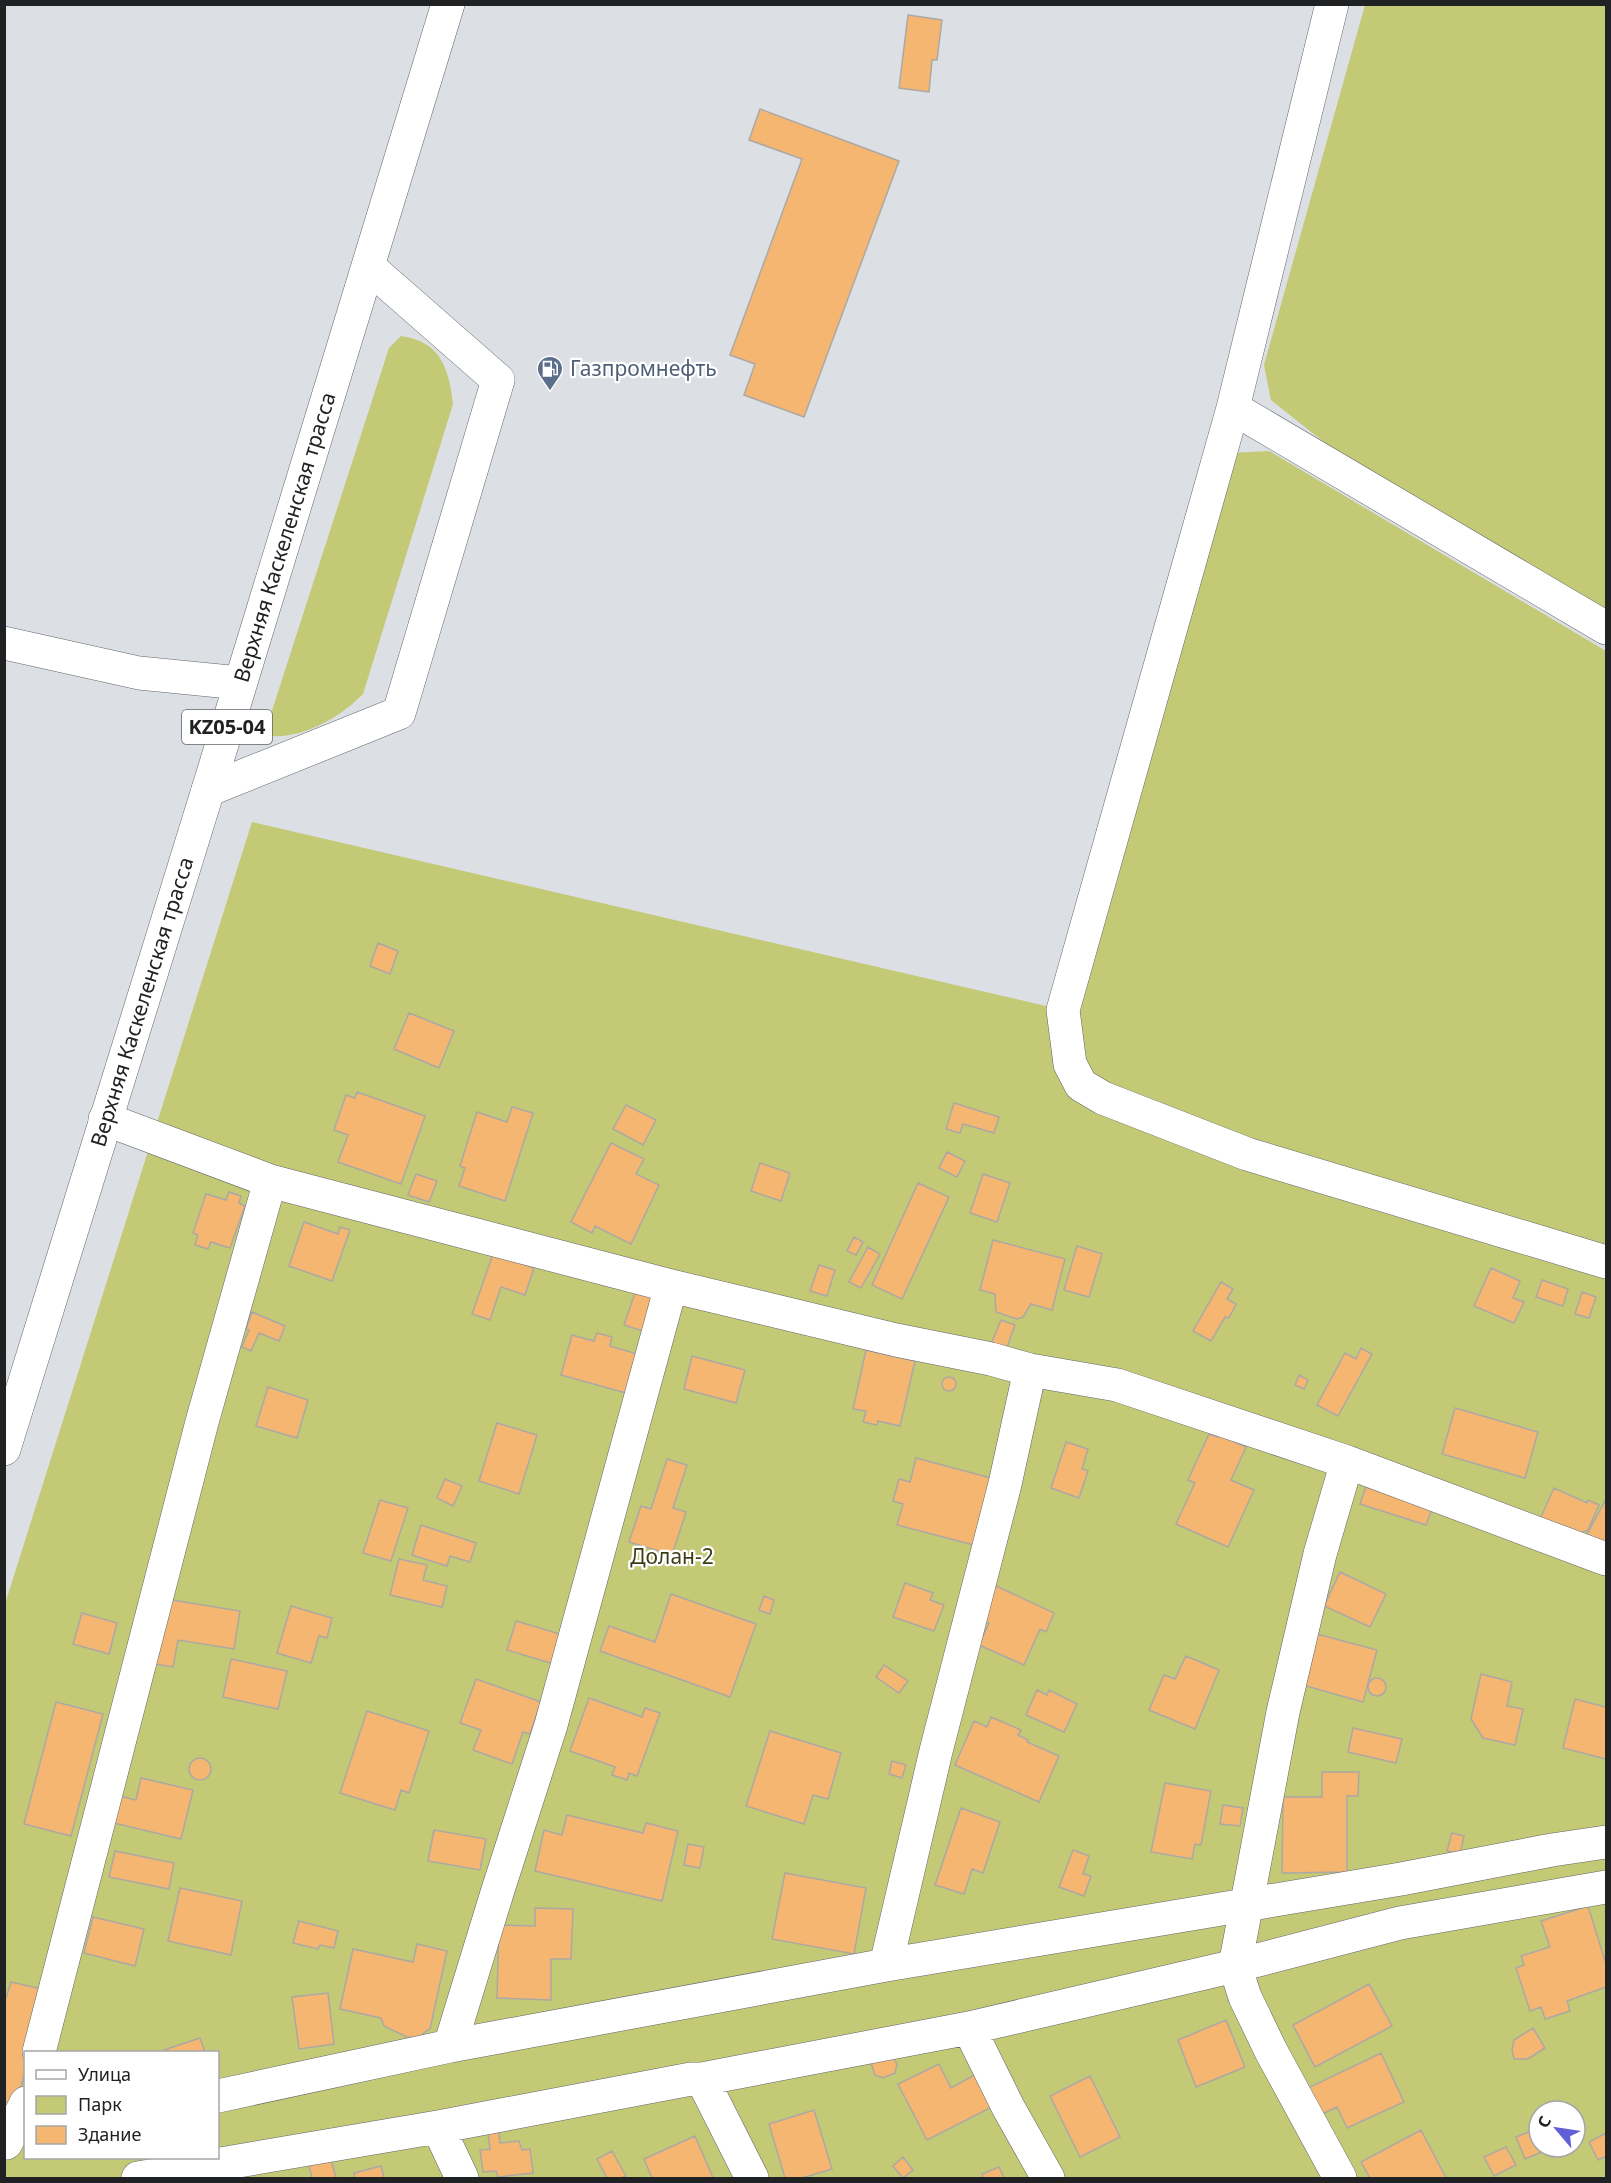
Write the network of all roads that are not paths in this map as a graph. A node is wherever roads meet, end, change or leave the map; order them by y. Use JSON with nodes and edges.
{"nodes":[{"id":1,"x":447,"y":4,"type":"edge"},
{"id":2,"x":1332,"y":4,"type":"edge"},
{"id":3,"x":369,"y":267,"type":"junction"},
{"id":4,"x":1233,"y":408,"type":"junction"},
{"id":5,"x":1606,"y":628,"type":"edge"},
{"id":6,"x":4,"y":643,"type":"edge"},
{"id":7,"x":240,"y":683,"type":"junction"},
{"id":8,"x":208,"y":790,"type":"junction"},
{"id":9,"x":105,"y":1119,"type":"junction"},
{"id":10,"x":270,"y":1181,"type":"junction"},
{"id":11,"x":1606,"y":1262,"type":"edge"},
{"id":12,"x":671,"y":1286,"type":"junction"},
{"id":13,"x":1030,"y":1370,"type":"junction"},
{"id":14,"x":4,"y":1449,"type":"edge"},
{"id":15,"x":1347,"y":1462,"type":"junction"},
{"id":16,"x":1606,"y":1559,"type":"edge"},
{"id":17,"x":1606,"y":1842,"type":"edge"},
{"id":18,"x":1606,"y":1887,"type":"edge"},
{"id":19,"x":1247,"y":1904,"type":"junction"},
{"id":20,"x":886,"y":1965,"type":"junction"},
{"id":21,"x":1235,"y":1966,"type":"junction"},
{"id":22,"x":969,"y":2028,"type":"junction"},
{"id":23,"x":450,"y":2046,"type":"junction"},
{"id":24,"x":39,"y":2051,"type":"edge"},
{"id":25,"x":702,"y":2079,"type":"junction"},
{"id":26,"x":219,"y":2097,"type":"edge"},
{"id":27,"x":24,"y":2109,"type":"edge"},
{"id":28,"x":438,"y":2127,"type":"junction"},
{"id":29,"x":12,"y":2142,"type":"edge"},
{"id":30,"x":153,"y":2178,"type":"edge"},
{"id":31,"x":462,"y":2178,"type":"edge"},
{"id":32,"x":752,"y":2178,"type":"edge"},
{"id":33,"x":1048,"y":2178,"type":"edge"},
{"id":34,"x":1340,"y":2178,"type":"edge"}],
"edges":[{"from":1,"to":3,"type":"street","name":"Верхняя Каскеленская трасса","number":"KZ05-04"},
{"from":2,"to":4,"type":"street"},
{"from":3,"to":7,"type":"street","name":"Верхняя Каскеленская трасса","number":"KZ05-04"},
{"from":3,"to":8,"type":"street"},
{"from":4,"to":5,"type":"street"},
{"from":4,"to":11,"type":"street"},
{"from":6,"to":7,"type":"street"},
{"from":7,"to":8,"type":"street","name":"Верхняя Каскеленская трасса","number":"KZ05-04"},
{"from":8,"to":9,"type":"street","name":"Верхняя Каскеленская трасса","number":"KZ05-04"},
{"from":9,"to":10,"type":"street"},
{"from":9,"to":14,"type":"street","name":"Верхняя Каскеленская трасса","number":"KZ05-04"},
{"from":10,"to":12,"type":"street"},
{"from":10,"to":24,"type":"street"},
{"from":12,"to":13,"type":"street"},
{"from":12,"to":23,"type":"street"},
{"from":13,"to":15,"type":"street"},
{"from":13,"to":20,"type":"street"},
{"from":15,"to":16,"type":"street"},
{"from":15,"to":19,"type":"street"},
{"from":17,"to":19,"type":"street"},
{"from":18,"to":21,"type":"street"},
{"from":19,"to":20,"type":"street"},
{"from":19,"to":21,"type":"street"},
{"from":20,"to":23,"type":"street"},
{"from":21,"to":22,"type":"street"},
{"from":21,"to":34,"type":"street"},
{"from":22,"to":25,"type":"street"},
{"from":22,"to":33,"type":"street"},
{"from":23,"to":26,"type":"street"},
{"from":25,"to":28,"type":"street"},
{"from":25,"to":32,"type":"street"},
{"from":27,"to":29,"type":"street"},
{"from":28,"to":30,"type":"street"},
{"from":28,"to":31,"type":"street"}]}
